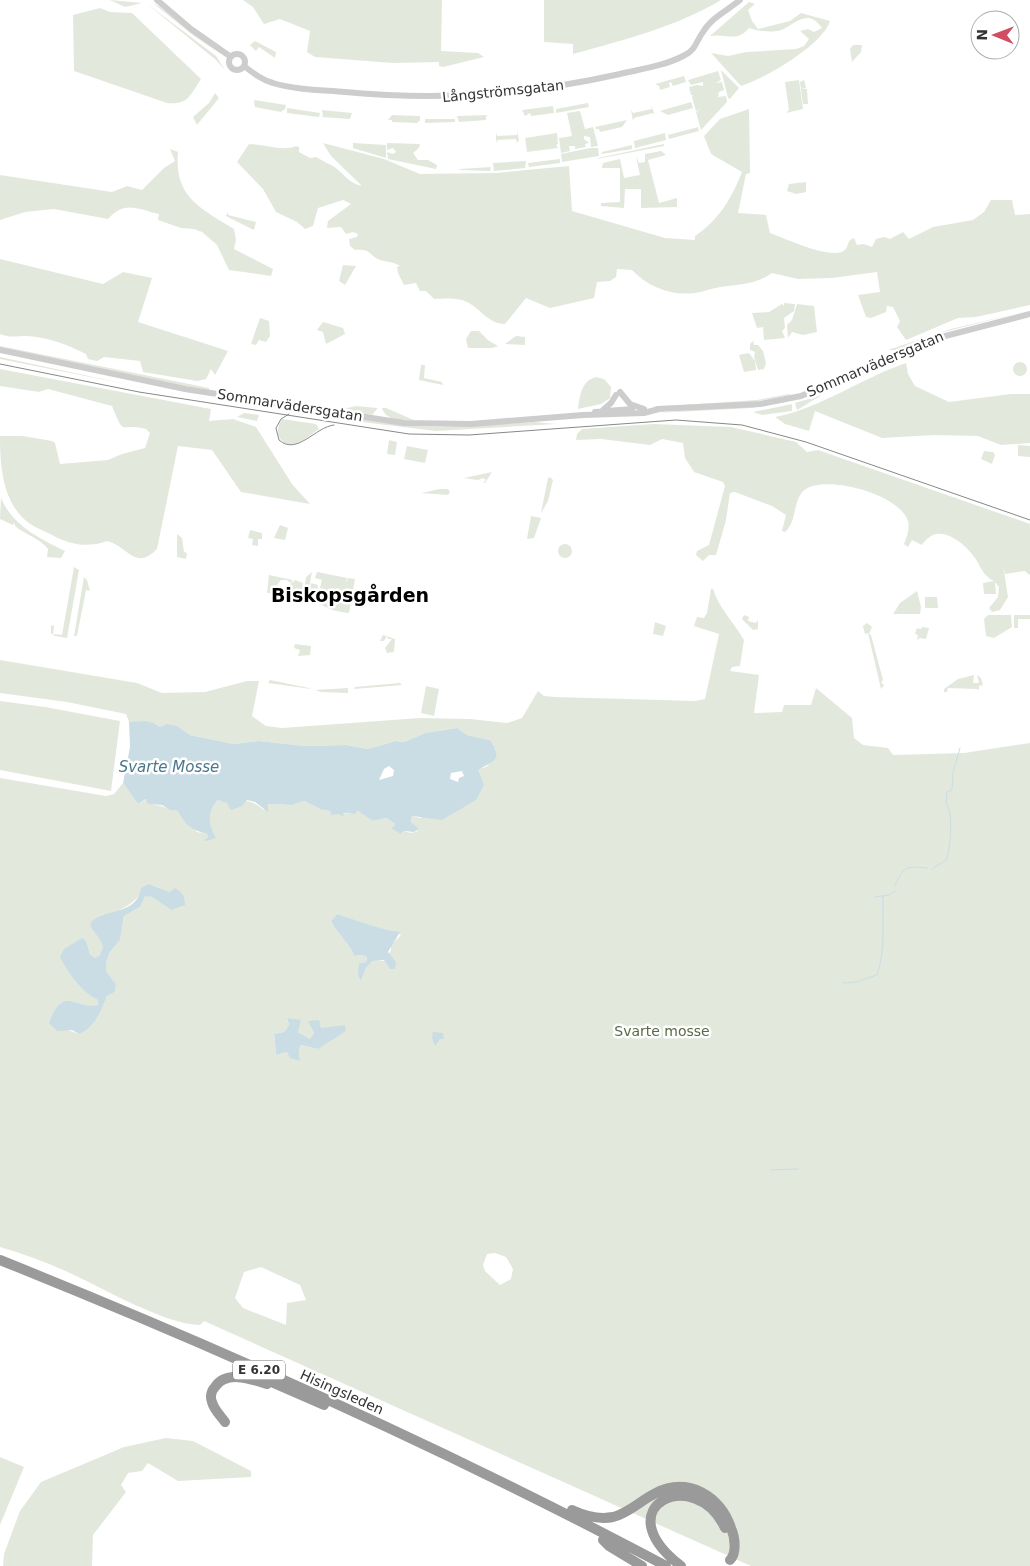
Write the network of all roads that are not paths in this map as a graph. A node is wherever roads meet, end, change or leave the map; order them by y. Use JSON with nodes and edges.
{"nodes":[{"id":1,"x":157,"y":0,"type":"edge"},
{"id":2,"x":740,"y":0,"type":"edge"},
{"id":3,"x":231,"y":57,"type":"junction"},
{"id":4,"x":244,"y":66,"type":"junction"},
{"id":5,"x":1030,"y":314,"type":"edge"},
{"id":6,"x":0,"y":350,"type":"edge"},
{"id":7,"x":644,"y":409,"type":"junction"},
{"id":8,"x":659,"y":409,"type":"junction"},
{"id":9,"x":602,"y":410,"type":"junction"},
{"id":10,"x":583,"y":415,"type":"junction"},
{"id":11,"x":0,"y":1260,"type":"edge"},
{"id":12,"x":0,"y":1266,"type":"edge"},
{"id":13,"x":275,"y":1385,"type":"junction"},
{"id":14,"x":225,"y":1422,"type":"dead end"},
{"id":15,"x":515,"y":1487,"type":"junction"},
{"id":16,"x":603,"y":1540,"type":"junction"},
{"id":17,"x":729,"y":1563,"type":"edge"},
{"id":18,"x":642,"y":1566,"type":"edge"},
{"id":19,"x":652,"y":1566,"type":"edge"},
{"id":20,"x":666,"y":1566,"type":"edge"},
{"id":21,"x":681,"y":1566,"type":"edge"}],
"edges":[{"from":1,"to":3,"type":"street","name":"Långströmsgatan"},
{"from":2,"to":4,"type":"street","name":"Långströmsgatan"},
{"from":3,"to":4,"type":"street","name":"Långströmsgatan"},
{"from":3,"to":4,"type":"street","name":"Långströmsgatan"},
{"from":5,"to":8,"type":"street","name":"Sommarvädersgatan"},
{"from":6,"to":10,"type":"street","name":"Sommarvädersgatan"},
{"from":7,"to":8,"type":"street","name":"Sommarvädersgatan"},
{"from":7,"to":9,"type":"street","name":"Sommarvädersgatan"},
{"from":7,"to":9,"type":"street"},
{"from":8,"to":10,"type":"street","name":"Sommarvädersgatan"},
{"from":9,"to":10,"type":"street","name":"Sommarvädersgatan"},
{"from":11,"to":15,"type":"highway","name":"Hisingsleden","number":"E 6.20"},
{"from":12,"to":13,"type":"highway","name":"Hisingsleden","number":"E 6.20"},
{"from":13,"to":14,"type":"highway"},
{"from":13,"to":16,"type":"highway","name":"Hisingsleden","number":"E 6.20"},
{"from":15,"to":17,"type":"highway"},
{"from":15,"to":20,"type":"highway","name":"Hisingsleden","number":"E 6.20"},
{"from":16,"to":18,"type":"highway","number":"E 6.20"},
{"from":16,"to":19,"type":"highway","name":"Hisingsleden","number":"E 6.20"},
{"from":17,"to":21,"type":"highway"}]}
